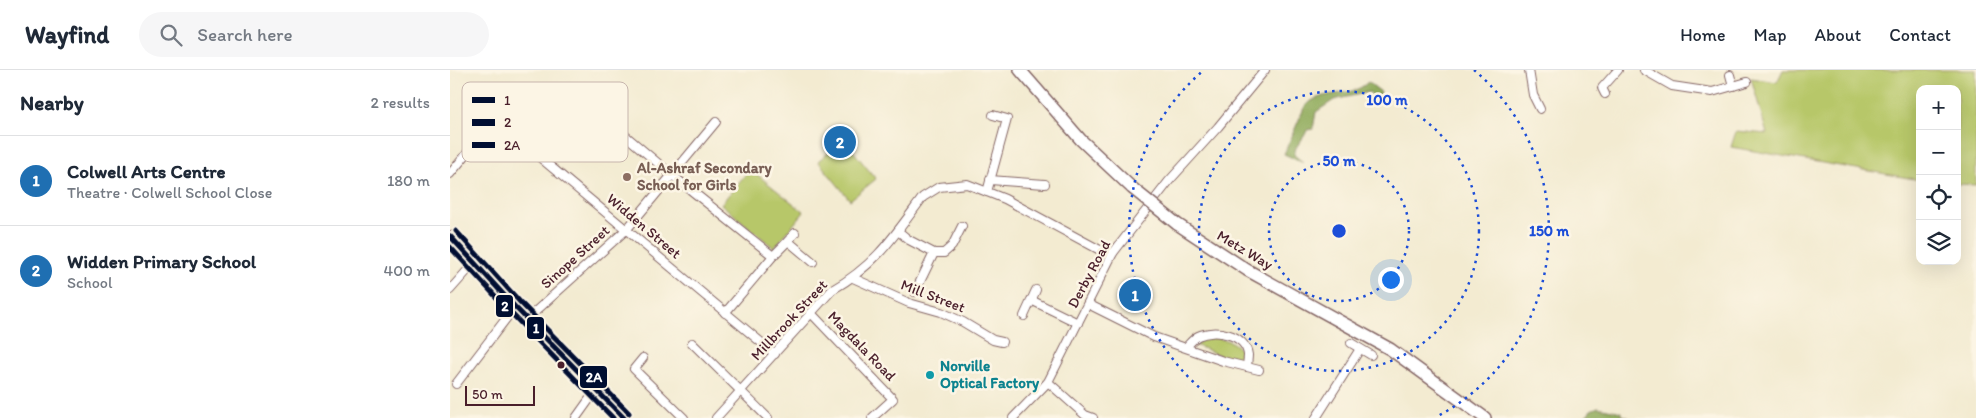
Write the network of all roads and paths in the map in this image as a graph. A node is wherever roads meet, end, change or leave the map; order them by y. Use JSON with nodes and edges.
{"nodes":[{"id":1,"x":1020,"y":70,"type":"edge"},
{"id":2,"x":1265,"y":70,"type":"edge"},
{"id":3,"x":1529,"y":70,"type":"edge"},
{"id":4,"x":1618,"y":70,"type":"edge"},
{"id":5,"x":1644,"y":70,"type":"edge"},
{"id":6,"x":1730,"y":75,"type":"dead end"},
{"id":7,"x":1747,"y":82,"type":"dead end"},
{"id":8,"x":1733,"y":86,"type":"junction"},
{"id":9,"x":1602,"y":88,"type":"dead end"},
{"id":10,"x":1540,"y":109,"type":"dead end"},
{"id":11,"x":993,"y":115,"type":"dead end"},
{"id":12,"x":716,"y":122,"type":"dead end"},
{"id":13,"x":628,"y":138,"type":"edge"},
{"id":14,"x":462,"y":160,"type":"edge"},
{"id":15,"x":547,"y":162,"type":"edge"},
{"id":16,"x":450,"y":174,"type":"edge"},
{"id":17,"x":672,"y":175,"type":"junction"},
{"id":18,"x":990,"y":180,"type":"junction"},
{"id":19,"x":1045,"y":184,"type":"dead end"},
{"id":20,"x":987,"y":192,"type":"junction"},
{"id":21,"x":962,"y":226,"type":"dead end"},
{"id":22,"x":627,"y":229,"type":"junction"},
{"id":23,"x":898,"y":231,"type":"junction"},
{"id":24,"x":795,"y":232,"type":"dead end"},
{"id":25,"x":450,"y":236,"type":"edge"},
{"id":26,"x":788,"y":241,"type":"junction"},
{"id":27,"x":934,"y":253,"type":"junction"},
{"id":28,"x":1113,"y":253,"type":"junction"},
{"id":29,"x":773,"y":256,"type":"junction"},
{"id":30,"x":474,"y":262,"type":"junction"},
{"id":31,"x":813,"y":262,"type":"dead end"},
{"id":32,"x":853,"y":278,"type":"junction"},
{"id":33,"x":450,"y":290,"type":"edge"},
{"id":34,"x":1036,"y":290,"type":"dead end"},
{"id":35,"x":915,"y":292,"type":"dead end"},
{"id":36,"x":1032,"y":300,"type":"junction"},
{"id":37,"x":1088,"y":304,"type":"junction"},
{"id":38,"x":514,"y":307,"type":"junction"},
{"id":39,"x":725,"y":313,"type":"junction"},
{"id":40,"x":811,"y":314,"type":"junction"},
{"id":41,"x":1024,"y":316,"type":"dead end"},
{"id":42,"x":526,"y":319,"type":"junction"},
{"id":43,"x":1078,"y":323,"type":"junction"},
{"id":44,"x":1002,"y":342,"type":"dead end"},
{"id":45,"x":692,"y":343,"type":"dead end"},
{"id":46,"x":1351,"y":343,"type":"dead end"},
{"id":47,"x":1186,"y":347,"type":"junction"},
{"id":48,"x":1360,"y":349,"type":"junction"},
{"id":49,"x":775,"y":354,"type":"junction"},
{"id":50,"x":1371,"y":355,"type":"dead end"},
{"id":51,"x":643,"y":358,"type":"dead end"},
{"id":52,"x":1246,"y":367,"type":"junction"},
{"id":53,"x":1259,"y":370,"type":"dead end"},
{"id":54,"x":1048,"y":382,"type":"junction"},
{"id":55,"x":456,"y":384,"type":"dead end"},
{"id":56,"x":596,"y":390,"type":"junction"},
{"id":57,"x":742,"y":391,"type":"junction"},
{"id":58,"x":576,"y":418,"type":"edge"},
{"id":59,"x":624,"y":418,"type":"edge"},
{"id":60,"x":684,"y":418,"type":"edge"},
{"id":61,"x":716,"y":418,"type":"edge"},
{"id":62,"x":768,"y":418,"type":"edge"},
{"id":63,"x":872,"y":418,"type":"edge"},
{"id":64,"x":1013,"y":418,"type":"edge"},
{"id":65,"x":1093,"y":418,"type":"edge"},
{"id":66,"x":1316,"y":418,"type":"edge"},
{"id":67,"x":1485,"y":418,"type":"edge"}],
"edges":[{"from":1,"to":67,"type":"main road","name":"Metz Way","bridge":true},
{"from":2,"to":28,"type":"street","name":"Derby Road"},
{"from":3,"to":10,"type":"street"},
{"from":4,"to":9,"type":"street"},
{"from":5,"to":8,"type":"street"},
{"from":6,"to":8,"type":"street"},
{"from":7,"to":8,"type":"street"},
{"from":11,"to":18,"type":"street"},
{"from":12,"to":17,"type":"street","name":"Sinope Street"},
{"from":13,"to":17,"type":"street"},
{"from":14,"to":16,"type":"street","name":"Widden Street"},
{"from":15,"to":22,"type":"street","name":"Widden Street"},
{"from":17,"to":22,"type":"street","name":"Sinope Street"},
{"from":17,"to":29,"type":"street"},
{"from":18,"to":19,"type":"street"},
{"from":18,"to":20,"type":"street"},
{"from":20,"to":23,"type":"street","name":"Millbrook Street"},
{"from":20,"to":28,"type":"street","name":"Millbrook Street"},
{"from":21,"to":27,"type":"street"},
{"from":22,"to":39,"type":"street","name":"Widden Street"},
{"from":22,"to":42,"type":"street","name":"Sinope Street"},
{"from":23,"to":27,"type":"street"},
{"from":23,"to":32,"type":"street","name":"Millbrook Street"},
{"from":24,"to":26,"type":"street"},
{"from":25,"to":30,"type":"main road"},
{"from":26,"to":29,"type":"street"},
{"from":26,"to":31,"type":"street"},
{"from":27,"to":35,"type":"street"},
{"from":28,"to":37,"type":"street","name":"Derby Road"},
{"from":29,"to":39,"type":"street"},
{"from":30,"to":33,"type":"street"},
{"from":30,"to":38,"type":"main road"},
{"from":32,"to":40,"type":"street","name":"Millbrook Street"},
{"from":32,"to":44,"type":"street","name":"Mill Street"},
{"from":34,"to":36,"type":"street"},
{"from":36,"to":41,"type":"street"},
{"from":36,"to":43,"type":"street"},
{"from":37,"to":43,"type":"street","name":"Derby Road"},
{"from":37,"to":47,"type":"street"},
{"from":38,"to":42,"type":"main road"},
{"from":38,"to":55,"type":"street"},
{"from":39,"to":49,"type":"street","name":"Widden Street"},
{"from":40,"to":49,"type":"street","name":"Millbrook Street"},
{"from":40,"to":63,"type":"street","name":"Magdala Road"},
{"from":42,"to":56,"type":"main road"},
{"from":43,"to":54,"type":"street","name":"Derby Road"},
{"from":45,"to":57,"type":"street"},
{"from":46,"to":48,"type":"street"},
{"from":47,"to":52,"type":"street"},
{"from":47,"to":52,"type":"street"},
{"from":48,"to":50,"type":"street"},
{"from":48,"to":66,"type":"street"},
{"from":49,"to":57,"type":"street","name":"Millbrook Street"},
{"from":51,"to":60,"type":"street"},
{"from":52,"to":53,"type":"street"},
{"from":54,"to":64,"type":"street","name":"Derby Road"},
{"from":54,"to":65,"type":"street"},
{"from":56,"to":58,"type":"street"},
{"from":56,"to":59,"type":"main road"},
{"from":57,"to":61,"type":"street","name":"Millbrook Street"},
{"from":57,"to":62,"type":"street"}]}
